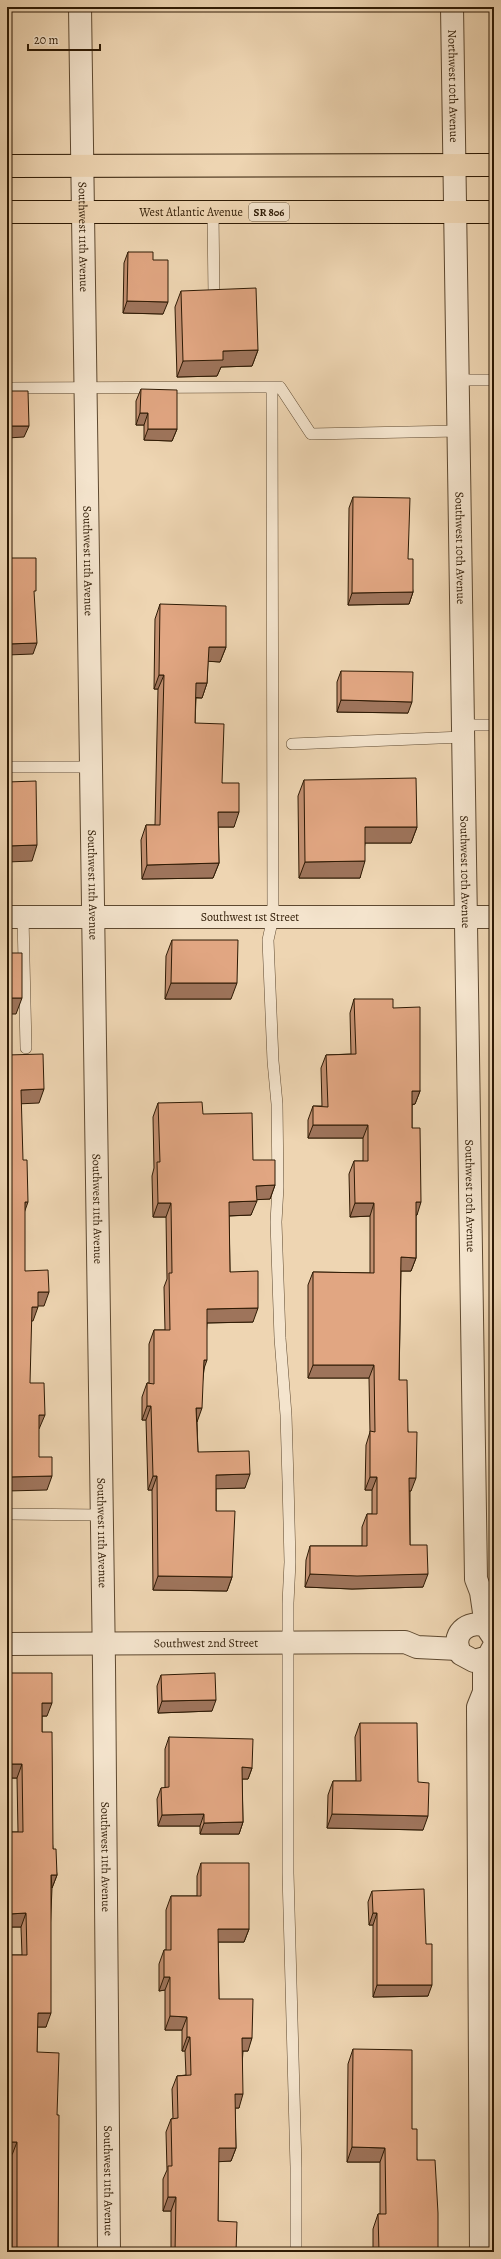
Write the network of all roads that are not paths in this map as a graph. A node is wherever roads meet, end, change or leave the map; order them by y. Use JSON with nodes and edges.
{"nodes":[{"id":1,"x":80,"y":7,"type":"edge"},
{"id":2,"x":452,"y":7,"type":"edge"},
{"id":3,"x":82,"y":165,"type":"junction"},
{"id":4,"x":454,"y":165,"type":"junction"},
{"id":5,"x":494,"y":165,"type":"edge"},
{"id":6,"x":7,"y":166,"type":"edge"},
{"id":7,"x":7,"y":212,"type":"edge"},
{"id":8,"x":82,"y":212,"type":"junction"},
{"id":9,"x":213,"y":212,"type":"junction"},
{"id":10,"x":455,"y":212,"type":"junction"},
{"id":11,"x":494,"y":212,"type":"edge"},
{"id":12,"x":214,"y":296,"type":"edge"},
{"id":13,"x":458,"y":380,"type":"junction"},
{"id":14,"x":494,"y":380,"type":"edge"},
{"id":15,"x":272,"y":387,"type":"junction"},
{"id":16,"x":7,"y":388,"type":"edge"},
{"id":17,"x":85,"y":388,"type":"junction"},
{"id":18,"x":458,"y":431,"type":"junction"},
{"id":19,"x":494,"y":725,"type":"edge"},
{"id":20,"x":463,"y":731,"type":"junction"},
{"id":21,"x":292,"y":744,"type":"dead end"},
{"id":22,"x":7,"y":767,"type":"edge"},
{"id":23,"x":91,"y":767,"type":"junction"},
{"id":24,"x":15,"y":917,"type":"edge"},
{"id":25,"x":93,"y":917,"type":"junction"},
{"id":26,"x":273,"y":917,"type":"junction"},
{"id":27,"x":466,"y":917,"type":"junction"},
{"id":28,"x":494,"y":917,"type":"edge"},
{"id":29,"x":26,"y":1048,"type":"dead end"},
{"id":30,"x":7,"y":1514,"type":"edge"},
{"id":31,"x":101,"y":1515,"type":"junction"},
{"id":32,"x":482,"y":1642,"type":"edge"},
{"id":33,"x":288,"y":1643,"type":"junction"},
{"id":34,"x":7,"y":1644,"type":"edge"},
{"id":35,"x":103,"y":1644,"type":"junction"},
{"id":36,"x":109,"y":2252,"type":"edge"},
{"id":37,"x":296,"y":2252,"type":"edge"},
{"id":38,"x":481,"y":2252,"type":"edge"}],
"edges":[{"from":1,"to":3,"type":"street","name":"Southwest 11th Avenue"},
{"from":2,"to":4,"type":"street","name":"Northwest 10th Avenue"},
{"from":3,"to":4,"type":"main road"},
{"from":3,"to":6,"type":"main road"},
{"from":3,"to":8,"type":"street","name":"Southwest 11th Avenue"},
{"from":4,"to":5,"type":"main road"},
{"from":4,"to":10,"type":"street","name":"Southwest 10th Avenue"},
{"from":7,"to":8,"type":"main road","name":"West Atlantic Avenue","number":"SR 806"},
{"from":8,"to":9,"type":"main road","name":"West Atlantic Avenue","number":"SR 806"},
{"from":8,"to":17,"type":"street","name":"Southwest 11th Avenue"},
{"from":9,"to":10,"type":"main road","name":"West Atlantic Avenue","number":"SR 806"},
{"from":9,"to":12,"type":"lane"},
{"from":10,"to":11,"type":"main road","name":"West Atlantic Avenue","number":"SR 806"},
{"from":10,"to":13,"type":"street","name":"Southwest 10th Avenue"},
{"from":13,"to":14,"type":"lane"},
{"from":13,"to":18,"type":"street","name":"Southwest 10th Avenue"},
{"from":15,"to":17,"type":"lane"},
{"from":15,"to":18,"type":"lane"},
{"from":15,"to":26,"type":"lane"},
{"from":16,"to":17,"type":"lane"},
{"from":17,"to":23,"type":"street","name":"Southwest 11th Avenue"},
{"from":18,"to":20,"type":"street","name":"Southwest 10th Avenue"},
{"from":19,"to":20,"type":"lane"},
{"from":20,"to":21,"type":"lane"},
{"from":20,"to":27,"type":"street","name":"Southwest 10th Avenue"},
{"from":22,"to":23,"type":"lane"},
{"from":23,"to":25,"type":"street","name":"Southwest 11th Avenue"},
{"from":24,"to":25,"type":"street","name":"Southwest 1st Street"},
{"from":24,"to":29,"type":"lane"},
{"from":25,"to":26,"type":"street","name":"Southwest 1st Street"},
{"from":25,"to":31,"type":"street","name":"Southwest 11th Avenue"},
{"from":26,"to":27,"type":"street","name":"Southwest 1st Street"},
{"from":26,"to":33,"type":"lane"},
{"from":27,"to":28,"type":"street","name":"Southwest 1st Street"},
{"from":27,"to":32,"type":"street","name":"Southwest 10th Avenue"},
{"from":30,"to":31,"type":"lane"},
{"from":31,"to":35,"type":"street","name":"Southwest 11th Avenue"},
{"from":32,"to":33,"type":"street","name":"Southwest 2nd Street"},
{"from":32,"to":38,"type":"street","name":"Southwest 10th Avenue"},
{"from":33,"to":35,"type":"street","name":"Southwest 2nd Street"},
{"from":33,"to":37,"type":"lane"},
{"from":34,"to":35,"type":"street","name":"Southwest 2nd Street"},
{"from":35,"to":36,"type":"street","name":"Southwest 11th Avenue"}]}
